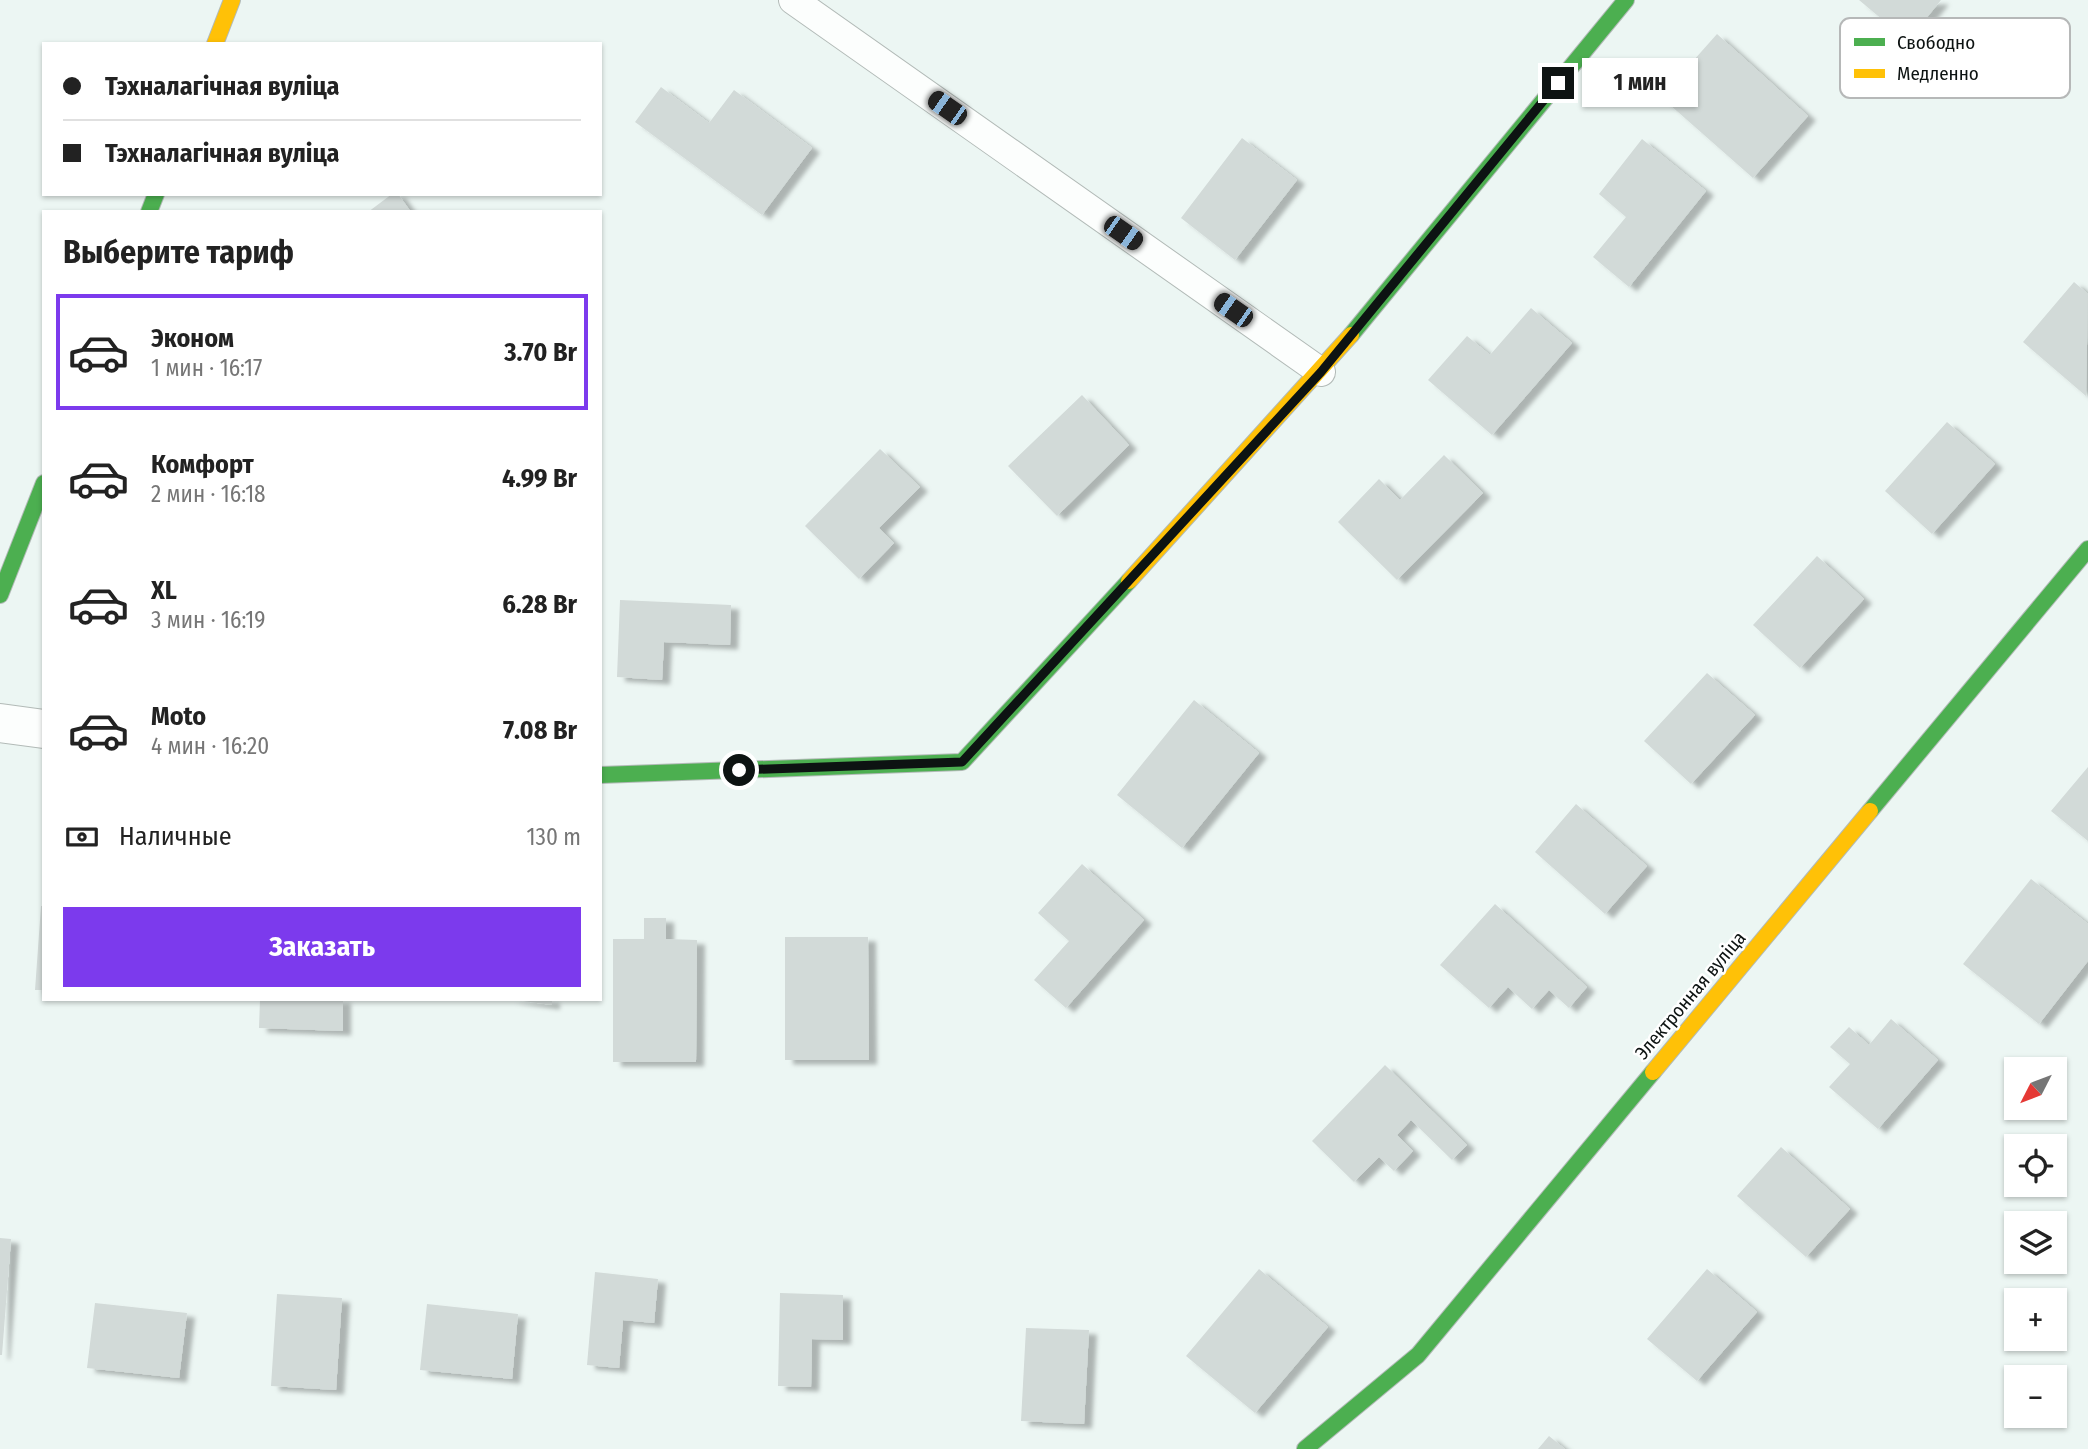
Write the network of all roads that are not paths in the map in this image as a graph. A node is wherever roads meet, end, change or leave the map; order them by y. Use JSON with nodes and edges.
{"nodes":[{"id":1,"x":232,"y":0,"type":"edge"},
{"id":2,"x":793,"y":0,"type":"edge"},
{"id":3,"x":1626,"y":0,"type":"edge"},
{"id":4,"x":216,"y":42,"type":"edge"},
{"id":5,"x":1321,"y":372,"type":"junction"},
{"id":6,"x":42,"y":488,"type":"edge"},
{"id":7,"x":2088,"y":549,"type":"edge"},
{"id":8,"x":0,"y":595,"type":"edge"},
{"id":9,"x":0,"y":723,"type":"edge"},
{"id":10,"x":42,"y":729,"type":"edge"},
{"id":11,"x":602,"y":775,"type":"edge"},
{"id":12,"x":1305,"y":1449,"type":"edge"}],
"edges":[{"from":1,"to":4,"type":"street"},
{"from":2,"to":5,"type":"lane"},
{"from":3,"to":5,"type":"street"},
{"from":5,"to":11,"type":"street"},
{"from":6,"to":8,"type":"street"},
{"from":7,"to":12,"type":"street","name":"Электронная вуліца"},
{"from":9,"to":10,"type":"street"}]}
